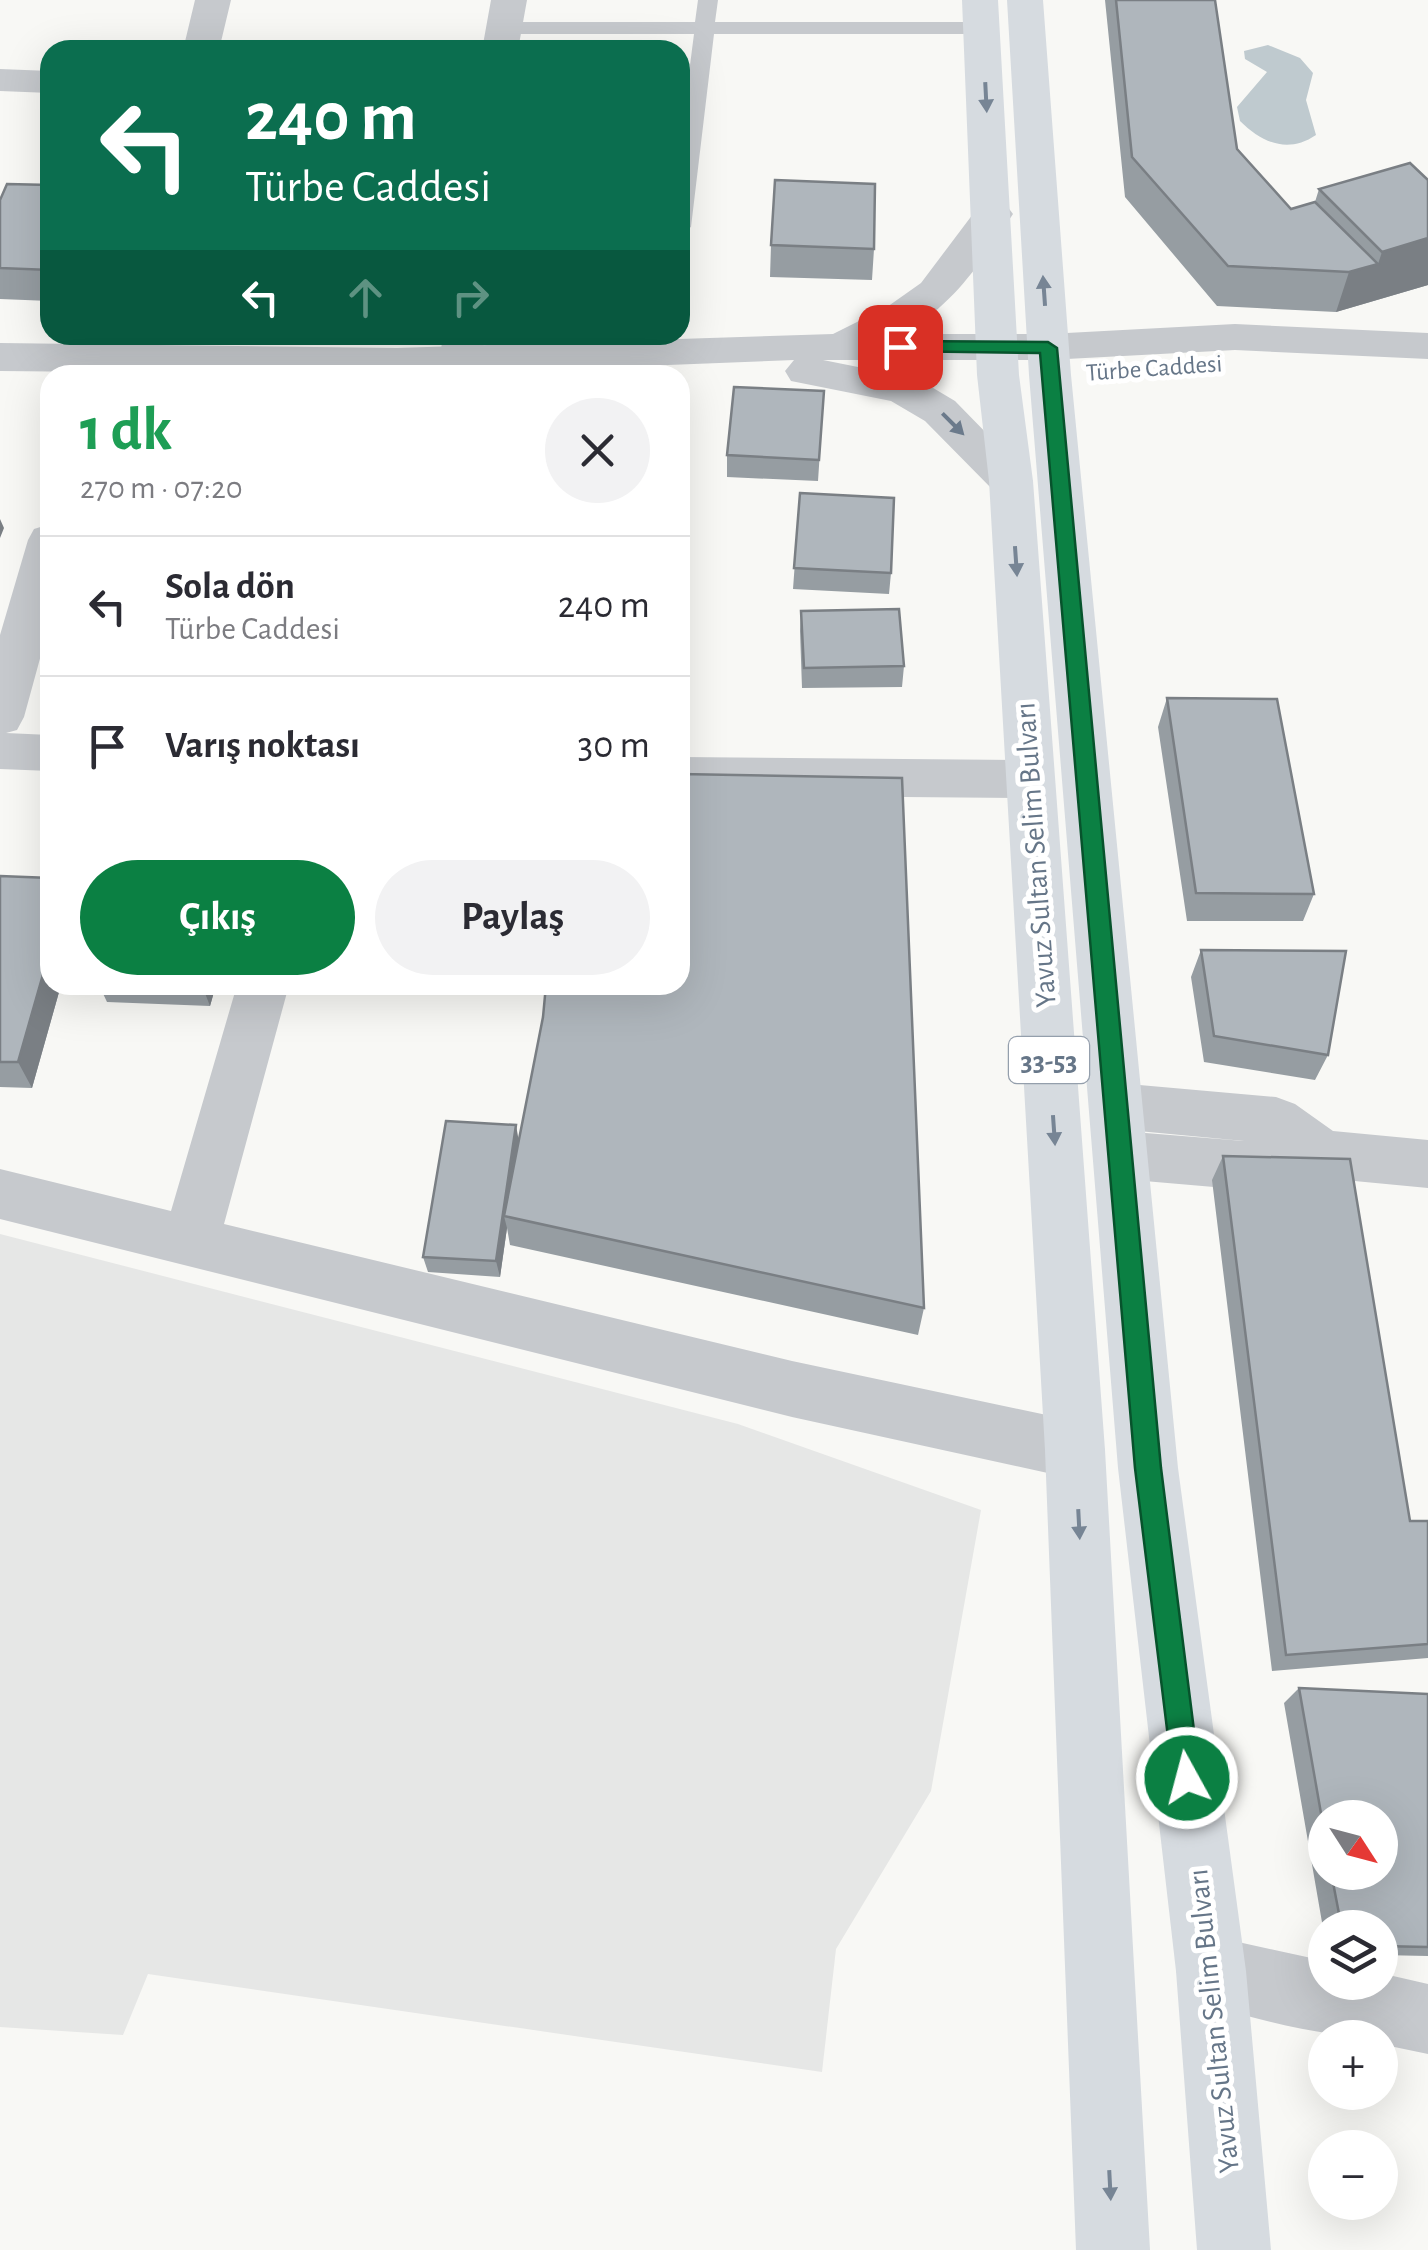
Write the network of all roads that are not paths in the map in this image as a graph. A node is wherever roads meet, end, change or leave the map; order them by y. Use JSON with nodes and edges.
{"nodes":[{"id":1,"x":212,"y":0,"type":"edge"},
{"id":2,"x":708,"y":0,"type":"edge"},
{"id":3,"x":996,"y":9,"type":"edge"},
{"id":4,"x":504,"y":26,"type":"edge"},
{"id":5,"x":704,"y":28,"type":"junction"},
{"id":6,"x":203,"y":40,"type":"edge"},
{"id":7,"x":0,"y":80,"type":"edge"},
{"id":8,"x":40,"y":82,"type":"edge"},
{"id":9,"x":690,"y":144,"type":"edge"},
{"id":10,"x":993,"y":214,"type":"junction"},
{"id":11,"x":462,"y":346,"type":"edge"},
{"id":12,"x":834,"y":347,"type":"junction"},
{"id":13,"x":1428,"y":348,"type":"edge"},
{"id":14,"x":0,"y":356,"type":"edge"},
{"id":15,"x":103,"y":356,"type":"edge"},
{"id":16,"x":1024,"y":361,"type":"junction"},
{"id":17,"x":322,"y":365,"type":"edge"},
{"id":18,"x":404,"y":365,"type":"edge"},
{"id":19,"x":798,"y":370,"type":"junction"},
{"id":20,"x":1010,"y":481,"type":"junction"},
{"id":21,"x":40,"y":575,"type":"edge"},
{"id":22,"x":0,"y":717,"type":"edge"},
{"id":23,"x":0,"y":751,"type":"edge"},
{"id":24,"x":40,"y":753,"type":"edge"},
{"id":25,"x":690,"y":776,"type":"edge"},
{"id":26,"x":1030,"y":779,"type":"junction"},
{"id":27,"x":260,"y":995,"type":"edge"},
{"id":28,"x":1119,"y":1130,"type":"junction"},
{"id":29,"x":1428,"y":1164,"type":"edge"},
{"id":30,"x":0,"y":1194,"type":"edge"},
{"id":31,"x":190,"y":1242,"type":"junction"},
{"id":32,"x":1075,"y":1450,"type":"junction"},
{"id":33,"x":1211,"y":1972,"type":"junction"},
{"id":34,"x":1428,"y":2019,"type":"edge"},
{"id":35,"x":1113,"y":2250,"type":"edge"},
{"id":36,"x":1234,"y":2250,"type":"edge"}],
"edges":[{"from":1,"to":6,"type":"street"},
{"from":2,"to":5,"type":"lane"},
{"from":3,"to":5,"type":"lane"},
{"from":3,"to":10,"type":"main road","name":"Yavuz Sultan Selim Bulvarı","number":"33-53","one_way":true},
{"from":16,"to":3,"type":"main road","name":"Yavuz Sultan Selim Bulvarı","number":"33-53","one_way":true},
{"from":4,"to":5,"type":"lane"},
{"from":5,"to":9,"type":"lane"},
{"from":7,"to":8,"type":"street"},
{"from":10,"to":12,"type":"street"},
{"from":10,"to":16,"type":"main road","name":"Yavuz Sultan Selim Bulvarı","number":"33-53"},
{"from":11,"to":12,"type":"street","name":"Türbe Caddesi"},
{"from":11,"to":18,"type":"street","name":"Türbe Caddesi"},
{"from":11,"to":19,"type":"street","name":"Türbe Caddesi"},
{"from":12,"to":16,"type":"street","name":"Türbe Caddesi"},
{"from":13,"to":16,"type":"street","name":"Türbe Caddesi"},
{"from":14,"to":15,"type":"street","name":"Türbe Caddesi"},
{"from":15,"to":17,"type":"street","name":"Türbe Caddesi"},
{"from":16,"to":19,"type":"street","name":"Türbe Caddesi"},
{"from":16,"to":20,"type":"main road","name":"Yavuz Sultan Selim Bulvarı","number":"33-53"},
{"from":16,"to":28,"type":"main road","name":"Yavuz Sultan Selim Bulvarı","number":"33-53"},
{"from":19,"to":20,"type":"street","one_way":true},
{"from":20,"to":26,"type":"main road","name":"Yavuz Sultan Selim Bulvarı","number":"33-53","one_way":true},
{"from":21,"to":22,"type":"street"},
{"from":23,"to":24,"type":"street"},
{"from":25,"to":26,"type":"street"},
{"from":26,"to":32,"type":"main road","name":"Yavuz Sultan Selim Bulvarı","number":"33-53","one_way":true},
{"from":27,"to":31,"type":"street"},
{"from":28,"to":29,"type":"street"},
{"from":28,"to":33,"type":"main road","name":"Yavuz Sultan Selim Bulvarı","number":"33-53"},
{"from":30,"to":31,"type":"street"},
{"from":31,"to":32,"type":"street"},
{"from":32,"to":35,"type":"main road","name":"Yavuz Sultan Selim Bulvarı","number":"33-53","one_way":true},
{"from":33,"to":34,"type":"street"},
{"from":33,"to":36,"type":"main road","name":"Yavuz Sultan Selim Bulvarı","number":"33-53"}]}
